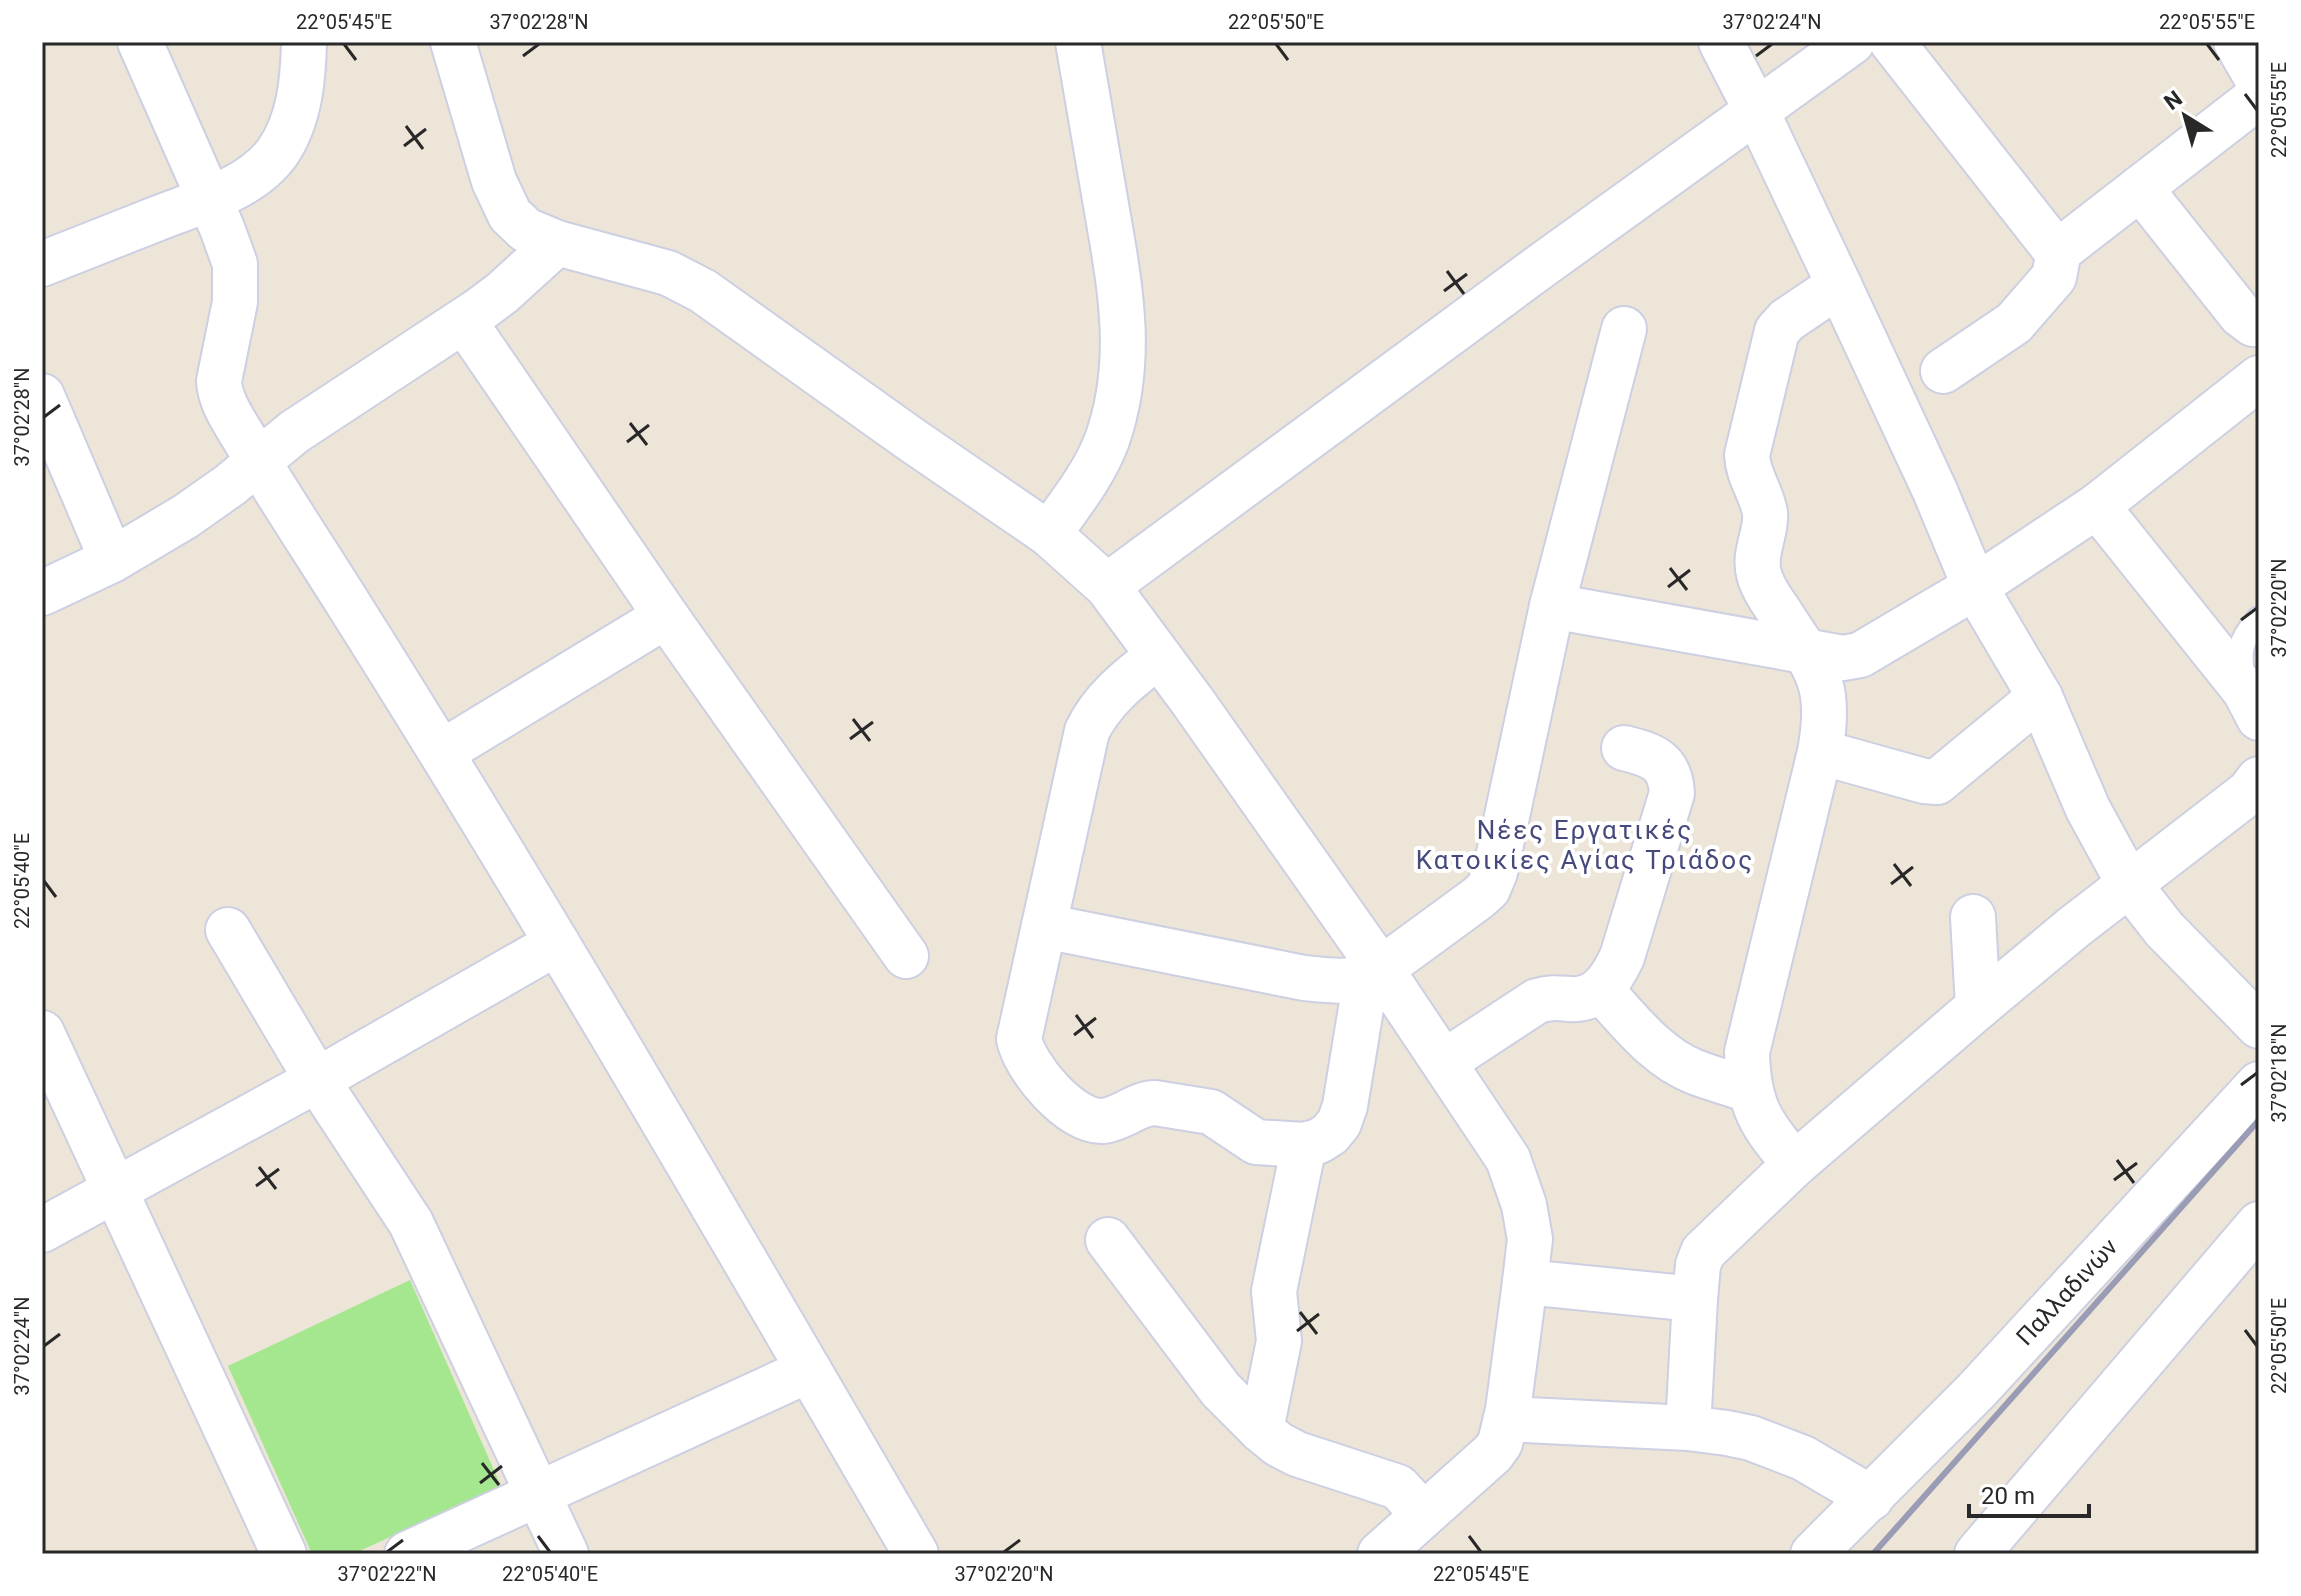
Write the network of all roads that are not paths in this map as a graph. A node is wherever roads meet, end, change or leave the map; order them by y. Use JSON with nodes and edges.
{"nodes":[{"id":1,"x":140,"y":42,"type":"edge"},
{"id":2,"x":304,"y":42,"type":"edge"},
{"id":3,"x":453,"y":42,"type":"edge"},
{"id":4,"x":1078,"y":42,"type":"edge"},
{"id":5,"x":1721,"y":42,"type":"edge"},
{"id":6,"x":1852,"y":42,"type":"edge"},
{"id":7,"x":1892,"y":42,"type":"edge"},
{"id":8,"x":2236,"y":42,"type":"edge"},
{"id":9,"x":2259,"y":82,"type":"edge"},
{"id":10,"x":2259,"y":96,"type":"edge"},
{"id":11,"x":1756,"y":110,"type":"junction"},
{"id":12,"x":2140,"y":188,"type":"junction"},
{"id":13,"x":208,"y":198,"type":"junction"},
{"id":14,"x":557,"y":243,"type":"junction"},
{"id":15,"x":2059,"y":251,"type":"junction"},
{"id":16,"x":42,"y":264,"type":"edge"},
{"id":17,"x":1839,"y":285,"type":"junction"},
{"id":18,"x":464,"y":321,"type":"junction"},
{"id":19,"x":2259,"y":324,"type":"edge"},
{"id":20,"x":1624,"y":329,"type":"dead end"},
{"id":21,"x":1943,"y":371,"type":"dead end"},
{"id":22,"x":2259,"y":378,"type":"edge"},
{"id":23,"x":42,"y":396,"type":"edge"},
{"id":24,"x":258,"y":461,"type":"junction"},
{"id":25,"x":2097,"y":506,"type":"junction"},
{"id":26,"x":1049,"y":534,"type":"junction"},
{"id":27,"x":112,"y":560,"type":"junction"},
{"id":28,"x":1107,"y":586,"type":"junction"},
{"id":29,"x":1975,"y":587,"type":"junction"},
{"id":30,"x":42,"y":593,"type":"edge"},
{"id":31,"x":1552,"y":606,"type":"junction"},
{"id":32,"x":666,"y":616,"type":"junction"},
{"id":33,"x":2259,"y":619,"type":"edge"},
{"id":34,"x":1803,"y":649,"type":"junction"},
{"id":35,"x":1158,"y":656,"type":"junction"},
{"id":36,"x":2040,"y":697,"type":"junction"},
{"id":37,"x":2252,"y":704,"type":"edge"},
{"id":38,"x":1624,"y":748,"type":"dead end"},
{"id":39,"x":442,"y":752,"type":"junction"},
{"id":40,"x":1820,"y":752,"type":"junction"},
{"id":41,"x":2259,"y":779,"type":"edge"},
{"id":42,"x":2129,"y":884,"type":"junction"},
{"id":43,"x":1973,"y":917,"type":"dead end"},
{"id":44,"x":1044,"y":926,"type":"junction"},
{"id":45,"x":228,"y":930,"type":"dead end"},
{"id":46,"x":557,"y":943,"type":"junction"},
{"id":47,"x":906,"y":956,"type":"dead end"},
{"id":48,"x":1374,"y":973,"type":"junction"},
{"id":49,"x":1601,"y":990,"type":"junction"},
{"id":50,"x":1978,"y":1007,"type":"junction"},
{"id":51,"x":2259,"y":1026,"type":"edge"},
{"id":52,"x":42,"y":1033,"type":"edge"},
{"id":53,"x":1444,"y":1062,"type":"junction"},
{"id":54,"x":317,"y":1080,"type":"junction"},
{"id":55,"x":2259,"y":1084,"type":"edge"},
{"id":56,"x":1750,"y":1090,"type":"junction"},
{"id":57,"x":1304,"y":1145,"type":"junction"},
{"id":58,"x":1795,"y":1164,"type":"junction"},
{"id":59,"x":115,"y":1191,"type":"junction"},
{"id":60,"x":2259,"y":1224,"type":"edge"},
{"id":61,"x":42,"y":1230,"type":"edge"},
{"id":62,"x":1108,"y":1240,"type":"dead end"},
{"id":63,"x":1525,"y":1282,"type":"junction"},
{"id":64,"x":1695,"y":1299,"type":"junction"},
{"id":65,"x":809,"y":1370,"type":"junction"},
{"id":66,"x":1506,"y":1419,"type":"junction"},
{"id":67,"x":1688,"y":1428,"type":"junction"},
{"id":68,"x":1261,"y":1430,"type":"junction"},
{"id":69,"x":538,"y":1494,"type":"junction"},
{"id":70,"x":1871,"y":1498,"type":"junction"},
{"id":71,"x":1423,"y":1514,"type":"junction"},
{"id":72,"x":284,"y":1554,"type":"edge"},
{"id":73,"x":407,"y":1554,"type":"edge"},
{"id":74,"x":566,"y":1554,"type":"edge"},
{"id":75,"x":916,"y":1554,"type":"edge"},
{"id":76,"x":1380,"y":1554,"type":"edge"},
{"id":77,"x":1813,"y":1554,"type":"edge"},
{"id":78,"x":1977,"y":1554,"type":"edge"}],
"edges":[{"from":1,"to":13,"type":"street"},
{"from":2,"to":13,"type":"street"},
{"from":3,"to":14,"type":"street"},
{"from":4,"to":26,"type":"street"},
{"from":5,"to":11,"type":"street"},
{"from":6,"to":11,"type":"street"},
{"from":7,"to":15,"type":"street"},
{"from":8,"to":9,"type":"street"},
{"from":10,"to":12,"type":"street"},
{"from":11,"to":17,"type":"street"},
{"from":11,"to":28,"type":"street"},
{"from":12,"to":15,"type":"street"},
{"from":12,"to":19,"type":"street"},
{"from":13,"to":16,"type":"street"},
{"from":13,"to":24,"type":"street"},
{"from":14,"to":18,"type":"street"},
{"from":14,"to":26,"type":"street"},
{"from":15,"to":21,"type":"street"},
{"from":17,"to":29,"type":"street"},
{"from":17,"to":34,"type":"street"},
{"from":18,"to":24,"type":"street"},
{"from":18,"to":32,"type":"street"},
{"from":20,"to":31,"type":"street"},
{"from":22,"to":25,"type":"street"},
{"from":23,"to":27,"type":"street"},
{"from":24,"to":27,"type":"street"},
{"from":24,"to":39,"type":"street"},
{"from":25,"to":29,"type":"street"},
{"from":25,"to":37,"type":"street"},
{"from":26,"to":28,"type":"street"},
{"from":27,"to":30,"type":"street"},
{"from":28,"to":35,"type":"street"},
{"from":29,"to":34,"type":"street"},
{"from":29,"to":36,"type":"street"},
{"from":31,"to":34,"type":"street"},
{"from":31,"to":48,"type":"street"},
{"from":32,"to":39,"type":"street"},
{"from":32,"to":47,"type":"street"},
{"from":33,"to":37,"type":"lane"},
{"from":34,"to":40,"type":"street"},
{"from":35,"to":44,"type":"street"},
{"from":35,"to":48,"type":"street"},
{"from":36,"to":40,"type":"street"},
{"from":36,"to":42,"type":"street"},
{"from":38,"to":49,"type":"street"},
{"from":39,"to":46,"type":"street"},
{"from":40,"to":56,"type":"street"},
{"from":41,"to":42,"type":"street"},
{"from":42,"to":50,"type":"street"},
{"from":42,"to":51,"type":"street"},
{"from":43,"to":50,"type":"street"},
{"from":44,"to":48,"type":"street"},
{"from":44,"to":57,"type":"street"},
{"from":45,"to":54,"type":"street"},
{"from":46,"to":54,"type":"street"},
{"from":46,"to":65,"type":"street"},
{"from":48,"to":53,"type":"street"},
{"from":48,"to":57,"type":"street"},
{"from":49,"to":53,"type":"street"},
{"from":49,"to":56,"type":"street"},
{"from":50,"to":58,"type":"street"},
{"from":52,"to":59,"type":"street"},
{"from":53,"to":63,"type":"street"},
{"from":54,"to":59,"type":"street"},
{"from":54,"to":69,"type":"street"},
{"from":55,"to":70,"type":"street","name":"Παλλαδινών"},
{"from":56,"to":58,"type":"street"},
{"from":57,"to":68,"type":"street"},
{"from":58,"to":64,"type":"street"},
{"from":59,"to":61,"type":"street"},
{"from":59,"to":72,"type":"street"},
{"from":60,"to":78,"type":"street"},
{"from":62,"to":68,"type":"street"},
{"from":63,"to":64,"type":"street"},
{"from":63,"to":66,"type":"street"},
{"from":64,"to":67,"type":"street"},
{"from":65,"to":69,"type":"street"},
{"from":65,"to":75,"type":"street"},
{"from":66,"to":67,"type":"street"},
{"from":66,"to":71,"type":"street"},
{"from":67,"to":70,"type":"street"},
{"from":68,"to":71,"type":"street"},
{"from":69,"to":73,"type":"street"},
{"from":69,"to":74,"type":"street"},
{"from":70,"to":77,"type":"street","name":"Παλλαδινών"},
{"from":71,"to":76,"type":"street"}]}
